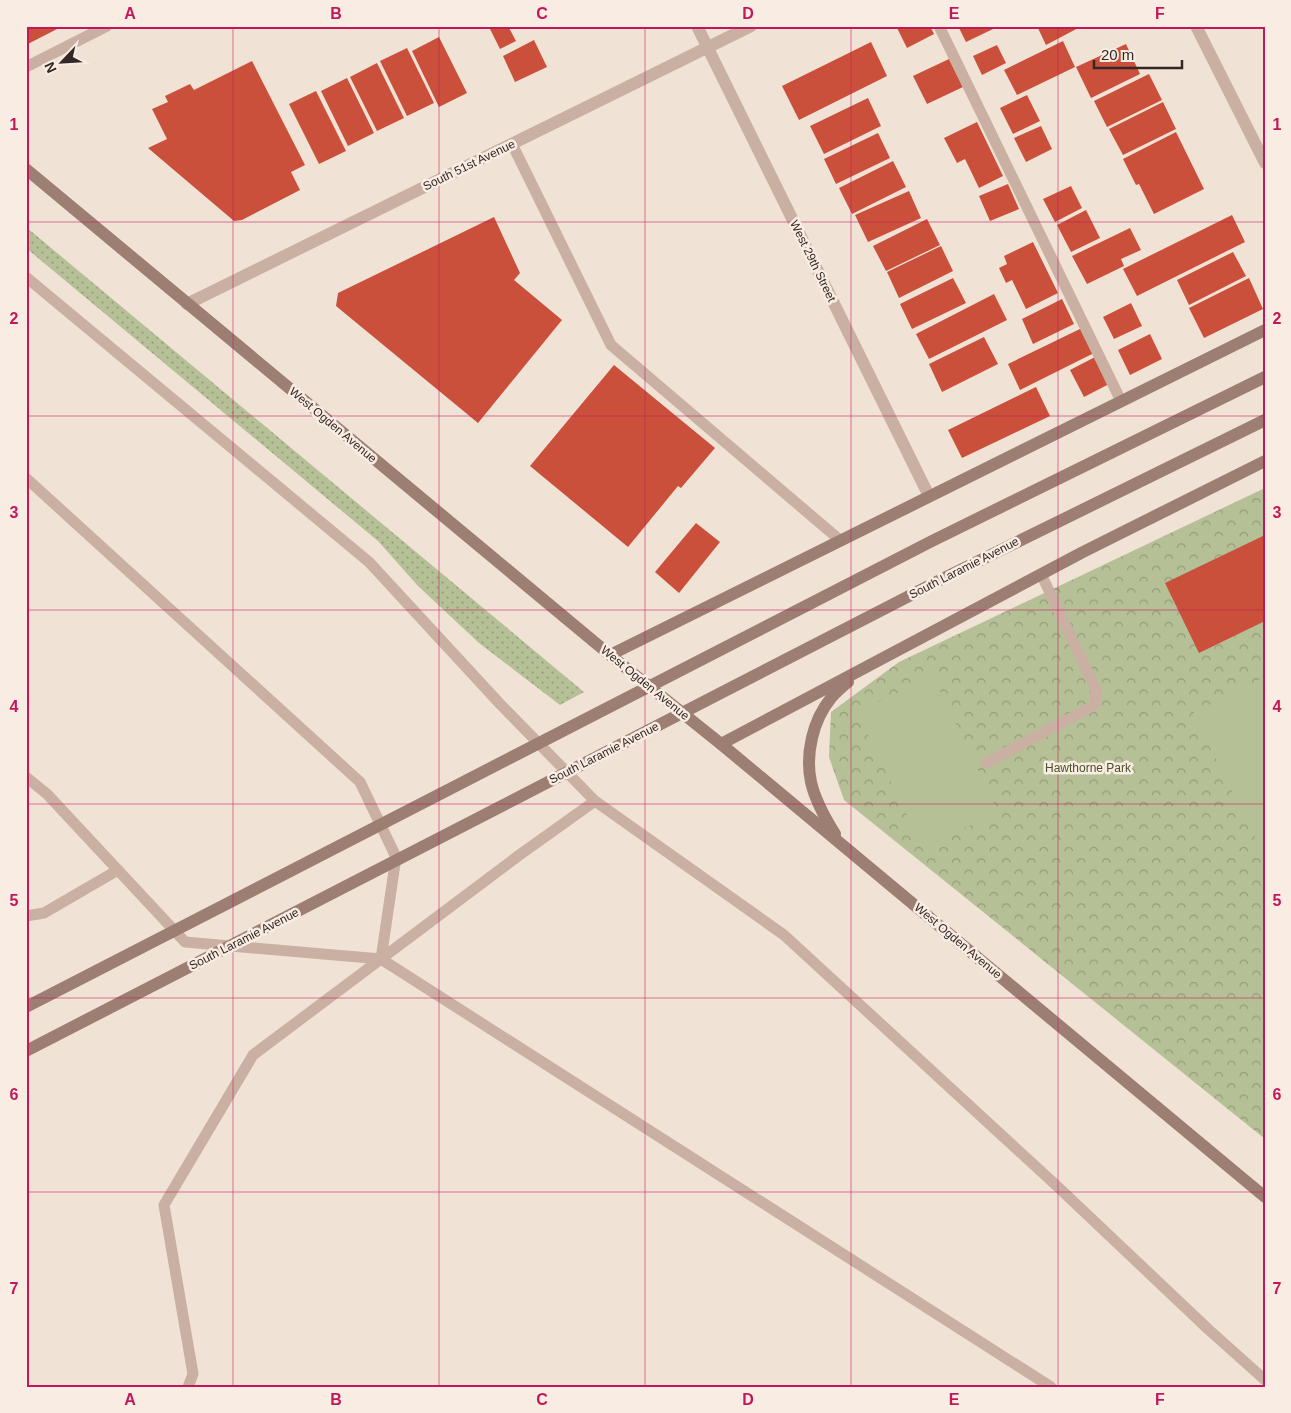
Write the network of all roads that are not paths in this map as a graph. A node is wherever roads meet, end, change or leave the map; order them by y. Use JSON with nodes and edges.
{"nodes":[{"id":1,"x":108,"y":26,"type":"edge"},
{"id":2,"x":697,"y":26,"type":"edge"},
{"id":3,"x":751,"y":26,"type":"edge"},
{"id":4,"x":939,"y":26,"type":"edge"},
{"id":5,"x":1196,"y":26,"type":"edge"},
{"id":6,"x":707,"y":48,"type":"junction"},
{"id":7,"x":26,"y":67,"type":"edge"},
{"id":8,"x":512,"y":144,"type":"junction"},
{"id":9,"x":1265,"y":163,"type":"edge"},
{"id":10,"x":26,"y":169,"type":"edge"},
{"id":11,"x":26,"y":277,"type":"edge"},
{"id":12,"x":187,"y":304,"type":"junction"},
{"id":13,"x":1265,"y":330,"type":"edge"},
{"id":14,"x":1265,"y":378,"type":"edge"},
{"id":15,"x":1121,"y":401,"type":"junction"},
{"id":16,"x":1265,"y":420,"type":"edge"},
{"id":17,"x":1265,"y":461,"type":"edge"},
{"id":18,"x":26,"y":478,"type":"edge"},
{"id":19,"x":929,"y":496,"type":"junction"},
{"id":20,"x":840,"y":541,"type":"junction"},
{"id":21,"x":1041,"y":574,"type":"junction"},
{"id":22,"x":610,"y":656,"type":"junction"},
{"id":23,"x":863,"y":669,"type":"junction"},
{"id":24,"x":721,"y":744,"type":"junction"},
{"id":25,"x":986,"y":763,"type":"dead end"},
{"id":26,"x":26,"y":776,"type":"edge"},
{"id":27,"x":595,"y":801,"type":"junction"},
{"id":28,"x":840,"y":843,"type":"junction"},
{"id":29,"x":118,"y":870,"type":"junction"},
{"id":30,"x":26,"y":916,"type":"edge"},
{"id":31,"x":381,"y":959,"type":"junction"},
{"id":32,"x":26,"y":1007,"type":"edge"},
{"id":33,"x":26,"y":1051,"type":"edge"},
{"id":34,"x":1265,"y":1197,"type":"edge"},
{"id":35,"x":1265,"y":1380,"type":"edge"},
{"id":36,"x":188,"y":1387,"type":"edge"},
{"id":37,"x":1051,"y":1387,"type":"edge"}],
"edges":[{"from":1,"to":7,"type":"lane"},
{"from":2,"to":6,"type":"street","name":"West 29th Street"},
{"from":3,"to":6,"type":"street","name":"South 51st Avenue"},
{"from":4,"to":15,"type":"lane"},
{"from":5,"to":9,"type":"street"},
{"from":6,"to":8,"type":"street","name":"South 51st Avenue"},
{"from":6,"to":19,"type":"street","name":"West 29th Street"},
{"from":8,"to":12,"type":"street","name":"South 51st Avenue"},
{"from":8,"to":20,"type":"lane"},
{"from":10,"to":12,"type":"main road","name":"West Ogden Avenue"},
{"from":11,"to":27,"type":"lane"},
{"from":12,"to":22,"type":"main road","name":"West Ogden Avenue"},
{"from":13,"to":15,"type":"main road"},
{"from":14,"to":32,"type":"main road"},
{"from":15,"to":19,"type":"main road"},
{"from":16,"to":33,"type":"main road","name":"South Laramie Avenue"},
{"from":17,"to":21,"type":"main road"},
{"from":18,"to":31,"type":"lane"},
{"from":19,"to":20,"type":"main road"},
{"from":20,"to":22,"type":"main road"},
{"from":21,"to":23,"type":"main road"},
{"from":21,"to":25,"type":"lane"},
{"from":22,"to":24,"type":"main road","name":"West Ogden Avenue"},
{"from":23,"to":24,"type":"main road"},
{"from":23,"to":28,"type":"main road"},
{"from":24,"to":28,"type":"main road","name":"West Ogden Avenue"},
{"from":26,"to":29,"type":"lane"},
{"from":27,"to":31,"type":"lane"},
{"from":27,"to":35,"type":"lane"},
{"from":28,"to":34,"type":"main road","name":"West Ogden Avenue"},
{"from":29,"to":30,"type":"lane"},
{"from":29,"to":31,"type":"lane"},
{"from":31,"to":36,"type":"lane"},
{"from":31,"to":37,"type":"lane"}]}
